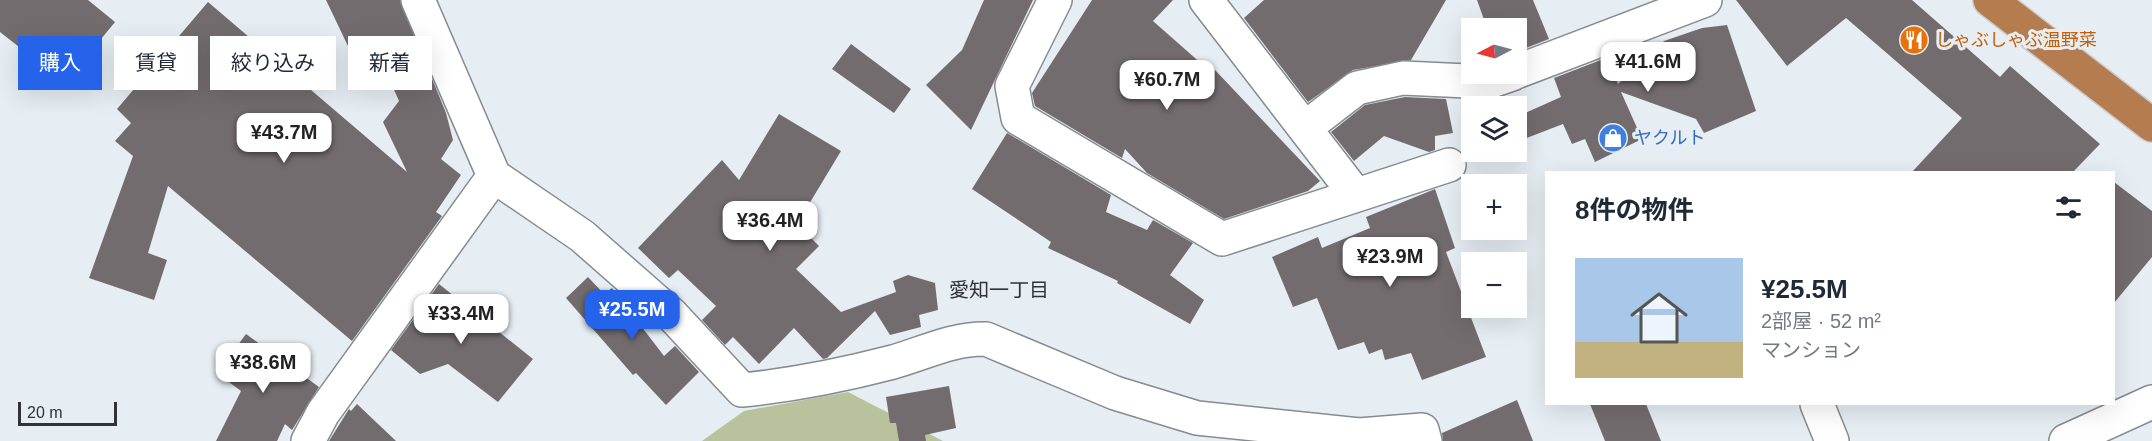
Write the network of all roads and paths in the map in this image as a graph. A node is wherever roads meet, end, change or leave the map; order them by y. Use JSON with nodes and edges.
{"nodes":[{"id":1,"x":418,"y":0,"type":"edge"},
{"id":2,"x":1055,"y":0,"type":"edge"},
{"id":3,"x":1206,"y":0,"type":"edge"},
{"id":4,"x":1705,"y":0,"type":"edge"},
{"id":5,"x":1990,"y":0,"type":"edge"},
{"id":6,"x":1527,"y":68,"type":"edge"},
{"id":7,"x":1461,"y":81,"type":"edge"},
{"id":8,"x":2152,"y":125,"type":"edge"},
{"id":9,"x":1305,"y":128,"type":"junction"},
{"id":10,"x":1449,"y":165,"type":"dead end"},
{"id":11,"x":494,"y":176,"type":"junction"},
{"id":12,"x":1356,"y":195,"type":"junction"},
{"id":13,"x":2152,"y":402,"type":"edge"},
{"id":14,"x":1817,"y":405,"type":"edge"},
{"id":15,"x":308,"y":441,"type":"edge"},
{"id":16,"x":1425,"y":441,"type":"edge"},
{"id":17,"x":1832,"y":441,"type":"edge"},
{"id":18,"x":2066,"y":441,"type":"edge"}],
"edges":[{"from":1,"to":11,"type":"street"},
{"from":2,"to":12,"type":"street"},
{"from":3,"to":9,"type":"street"},
{"from":4,"to":6,"type":"street"},
{"from":5,"to":8,"type":"highway"},
{"from":7,"to":9,"type":"street"},
{"from":9,"to":12,"type":"street"},
{"from":10,"to":12,"type":"street"},
{"from":11,"to":15,"type":"street"},
{"from":11,"to":16,"type":"street"},
{"from":13,"to":18,"type":"street"},
{"from":14,"to":17,"type":"street"}]}
